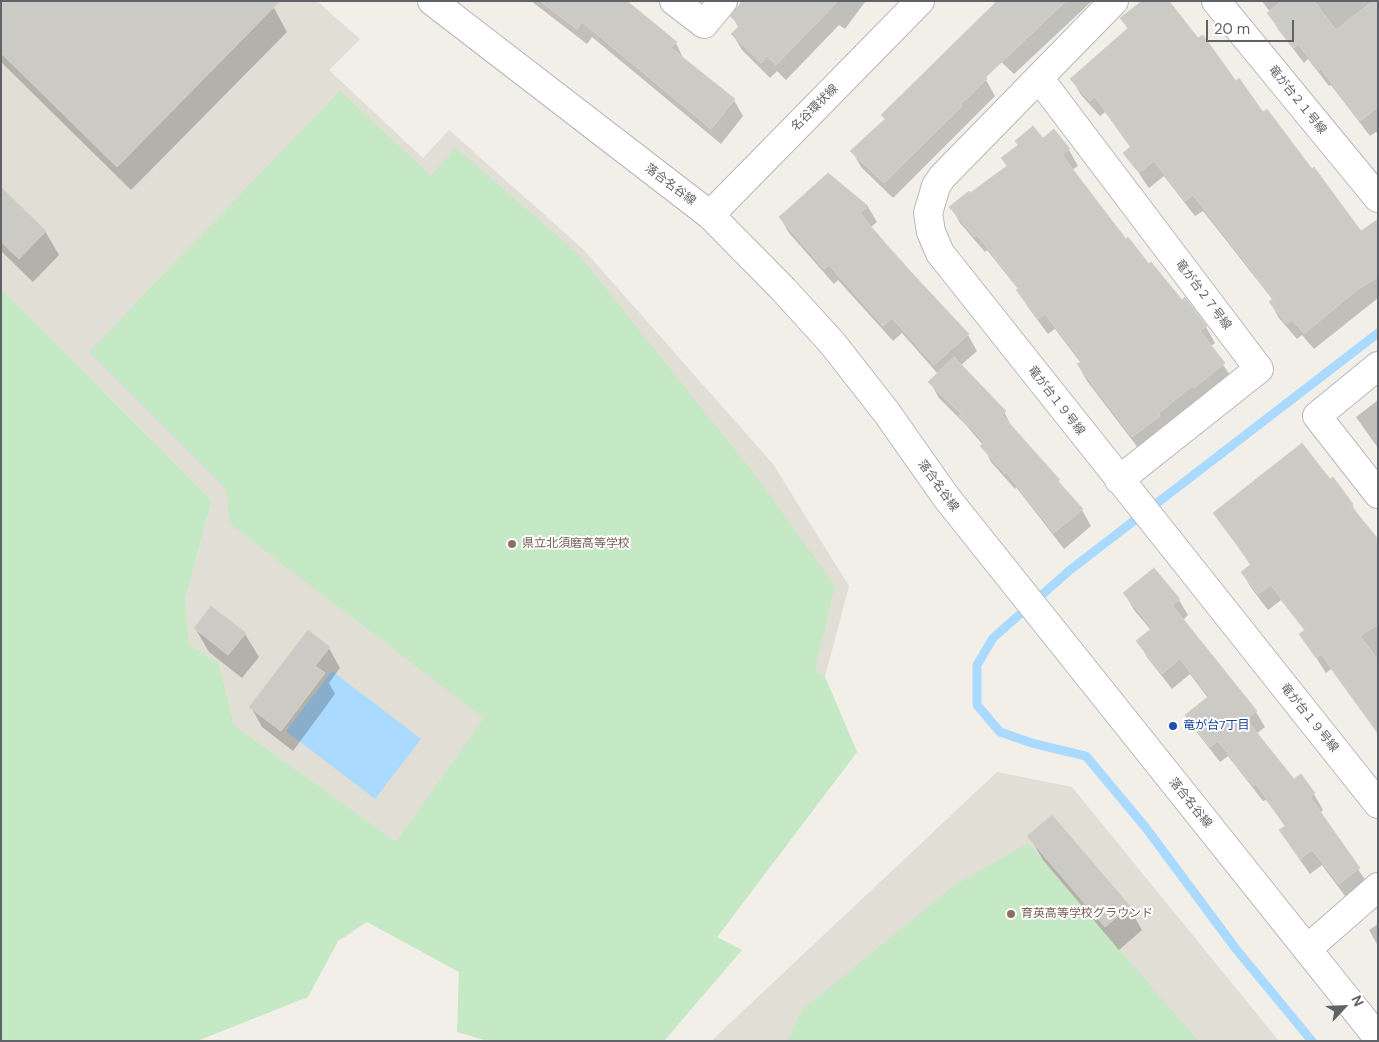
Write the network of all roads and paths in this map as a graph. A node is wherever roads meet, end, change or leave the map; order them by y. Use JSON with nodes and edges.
{"nodes":[{"id":1,"x":432,"y":1,"type":"edge"},
{"id":2,"x":674,"y":1,"type":"edge"},
{"id":3,"x":723,"y":1,"type":"edge"},
{"id":4,"x":920,"y":1,"type":"edge"},
{"id":5,"x":1114,"y":1,"type":"edge"},
{"id":6,"x":1216,"y":1,"type":"edge"},
{"id":7,"x":1039,"y":78,"type":"junction"},
{"id":8,"x":1378,"y":198,"type":"edge"},
{"id":9,"x":710,"y":215,"type":"junction"},
{"id":10,"x":1378,"y":366,"type":"edge"},
{"id":11,"x":1119,"y":480,"type":"junction"},
{"id":12,"x":1378,"y":494,"type":"edge"},
{"id":13,"x":1378,"y":804,"type":"edge"},
{"id":14,"x":1378,"y":887,"type":"edge"},
{"id":15,"x":1307,"y":949,"type":"junction"},
{"id":16,"x":1378,"y":1038,"type":"edge"}],
"edges":[{"from":1,"to":9,"type":"street","name":"落合名谷線"},
{"from":2,"to":3,"type":"street"},
{"from":4,"to":9,"type":"street","name":"名谷環状線"},
{"from":5,"to":7,"type":"street","name":"竜が台１９号線"},
{"from":6,"to":8,"type":"street","name":"竜が台２１号線"},
{"from":7,"to":11,"type":"street","name":"竜が台１９号線"},
{"from":7,"to":11,"type":"street","name":"竜が台２７号線"},
{"from":9,"to":15,"type":"street","name":"落合名谷線"},
{"from":10,"to":12,"type":"street"},
{"from":11,"to":13,"type":"street","name":"竜が台１９号線"},
{"from":14,"to":15,"type":"street"},
{"from":15,"to":16,"type":"street","name":"落合名谷線"}]}
